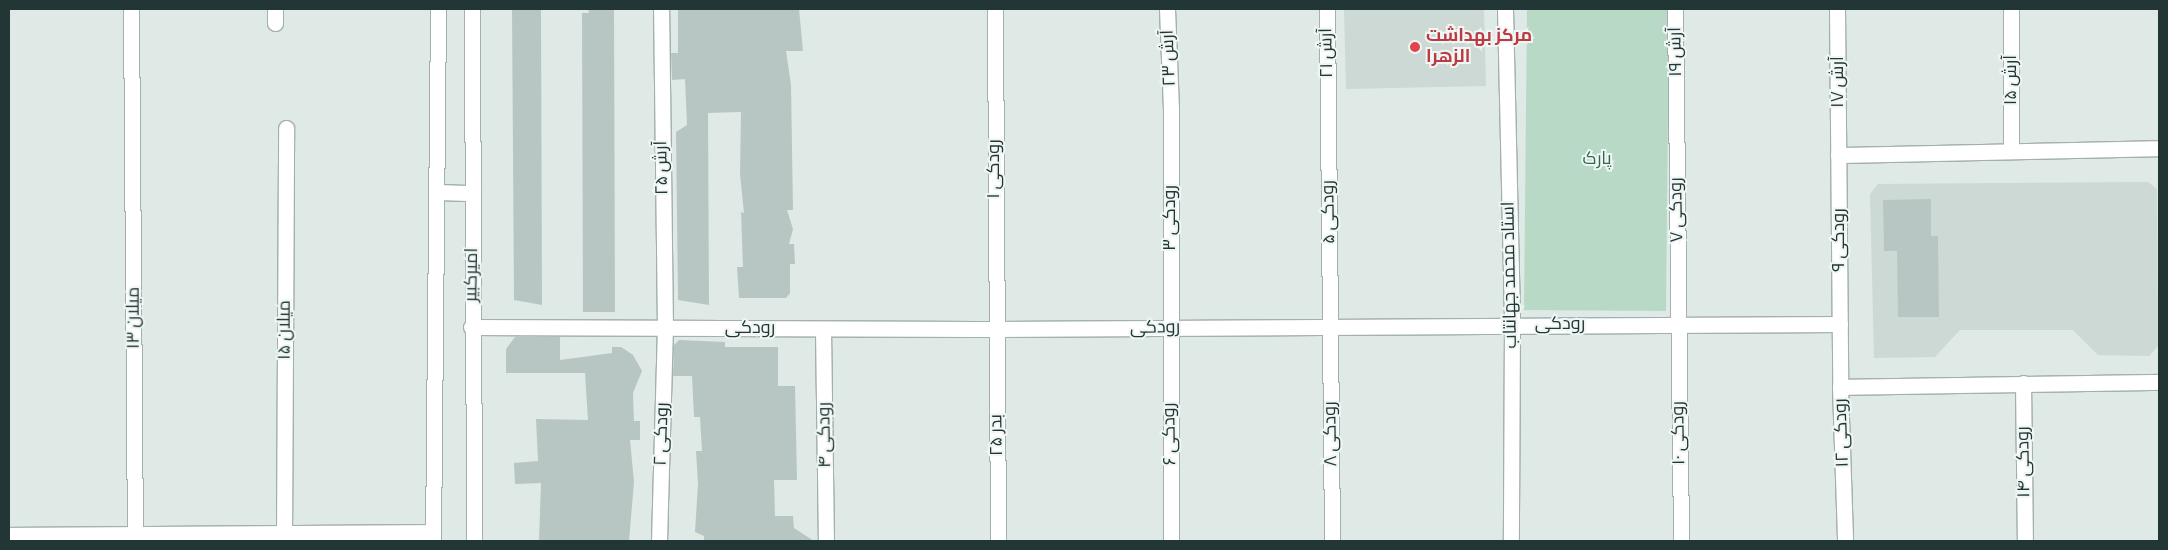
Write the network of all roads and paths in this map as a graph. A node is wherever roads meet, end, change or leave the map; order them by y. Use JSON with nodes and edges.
{"nodes":[{"id":1,"x":131,"y":9,"type":"edge"},
{"id":2,"x":438,"y":9,"type":"edge"},
{"id":3,"x":472,"y":9,"type":"edge"},
{"id":4,"x":661,"y":9,"type":"edge"},
{"id":5,"x":995,"y":9,"type":"edge"},
{"id":6,"x":1166,"y":9,"type":"edge"},
{"id":7,"x":1327,"y":9,"type":"edge"},
{"id":8,"x":1505,"y":9,"type":"edge"},
{"id":9,"x":1675,"y":9,"type":"edge"},
{"id":10,"x":1837,"y":9,"type":"edge"},
{"id":11,"x":2011,"y":9,"type":"edge"},
{"id":12,"x":1676,"y":96,"type":"joint"},
{"id":13,"x":1328,"y":98,"type":"joint"},
{"id":14,"x":1170,"y":108,"type":"joint"},
{"id":15,"x":286,"y":128,"type":"dead end"},
{"id":16,"x":2159,"y":148,"type":"edge"},
{"id":17,"x":2011,"y":151,"type":"junction"},
{"id":18,"x":1838,"y":156,"type":"junction"},
{"id":19,"x":438,"y":192,"type":"junction"},
{"id":20,"x":473,"y":193,"type":"junction"},
{"id":21,"x":1678,"y":324,"type":"junction"},
{"id":22,"x":1840,"y":324,"type":"junction"},
{"id":23,"x":1512,"y":325,"type":"junction"},
{"id":24,"x":1330,"y":326,"type":"junction"},
{"id":25,"x":471,"y":327,"type":"junction"},
{"id":26,"x":665,"y":328,"type":"junction"},
{"id":27,"x":1169,"y":328,"type":"junction"},
{"id":28,"x":823,"y":329,"type":"junction"},
{"id":29,"x":995,"y":329,"type":"junction"},
{"id":30,"x":2159,"y":382,"type":"edge"},
{"id":31,"x":2022,"y":383,"type":"junction"},
{"id":32,"x":1840,"y":387,"type":"junction"},
{"id":33,"x":9,"y":535,"type":"edge"},
{"id":34,"x":284,"y":536,"type":"edge"},
{"id":35,"x":433,"y":536,"type":"edge"},
{"id":36,"x":135,"y":537,"type":"edge"},
{"id":37,"x":474,"y":541,"type":"edge"},
{"id":38,"x":658,"y":541,"type":"edge"},
{"id":39,"x":826,"y":541,"type":"edge"},
{"id":40,"x":998,"y":541,"type":"edge"},
{"id":41,"x":1171,"y":541,"type":"edge"},
{"id":42,"x":1332,"y":541,"type":"edge"},
{"id":43,"x":1511,"y":541,"type":"edge"},
{"id":44,"x":1680,"y":541,"type":"edge"},
{"id":45,"x":1845,"y":541,"type":"edge"},
{"id":46,"x":2025,"y":541,"type":"edge"}],
"edges":[{"from":1,"to":36,"type":"street","name":"میلان ۱۳"},
{"from":2,"to":19,"type":"street","name":"امیرکبیر"},
{"from":3,"to":20,"type":"street","name":"امیرکبیر"},
{"from":4,"to":26,"type":"street","name":"آرش ۲۵"},
{"from":5,"to":29,"type":"street","name":"رودکی ۱"},
{"from":6,"to":14,"type":"street","name":"آرش ۲۳"},
{"from":7,"to":13,"type":"street","name":"آرش ۲۱"},
{"from":8,"to":23,"type":"street","name":"استاد محمد جهانتاب"},
{"from":9,"to":12,"type":"street","name":"آرش ۱۹"},
{"from":10,"to":18,"type":"street","name":"آرش ۱۷"},
{"from":11,"to":17,"type":"street","name":"آرش ۱۵"},
{"from":12,"to":21,"type":"street","name":"رودکی ۷"},
{"from":13,"to":24,"type":"street","name":"رودکی ۵"},
{"from":14,"to":27,"type":"street","name":"رودکی ۳"},
{"from":15,"to":34,"type":"street","name":"میلان ۱۵"},
{"from":16,"to":17,"type":"street"},
{"from":17,"to":18,"type":"street"},
{"from":18,"to":22,"type":"street","name":"رودکی ۹"},
{"from":19,"to":20,"type":"street"},
{"from":19,"to":35,"type":"street","name":"امیرکبیر"},
{"from":20,"to":25,"type":"street","name":"امیرکبیر"},
{"from":21,"to":22,"type":"street","name":"رودکی"},
{"from":21,"to":23,"type":"street","name":"رودکی"},
{"from":21,"to":44,"type":"street","name":"رودکی ۱۰"},
{"from":22,"to":32,"type":"street","name":"رودکی ۱۲"},
{"from":23,"to":24,"type":"street","name":"رودکی"},
{"from":23,"to":43,"type":"street","name":"استاد محمد جهانتاب"},
{"from":24,"to":27,"type":"street","name":"رودکی"},
{"from":24,"to":42,"type":"street","name":"رودکی ۸"},
{"from":25,"to":26,"type":"street","name":"رودکی"},
{"from":25,"to":37,"type":"street","name":"امیرکبیر"},
{"from":26,"to":28,"type":"street","name":"رودکی"},
{"from":26,"to":38,"type":"street","name":"رودکی ۲"},
{"from":27,"to":29,"type":"street","name":"رودکی"},
{"from":27,"to":41,"type":"street","name":"رودکی ۶"},
{"from":28,"to":29,"type":"street","name":"رودکی"},
{"from":28,"to":39,"type":"street","name":"رودکی ۴"},
{"from":29,"to":40,"type":"street","name":"بدر ۲۵"},
{"from":30,"to":31,"type":"street"},
{"from":31,"to":32,"type":"street"},
{"from":31,"to":46,"type":"street","name":"رودکی ۱۴"},
{"from":32,"to":45,"type":"street","name":"رودکی ۱۲"},
{"from":33,"to":36,"type":"street"},
{"from":34,"to":35,"type":"street"},
{"from":34,"to":36,"type":"street"}]}
